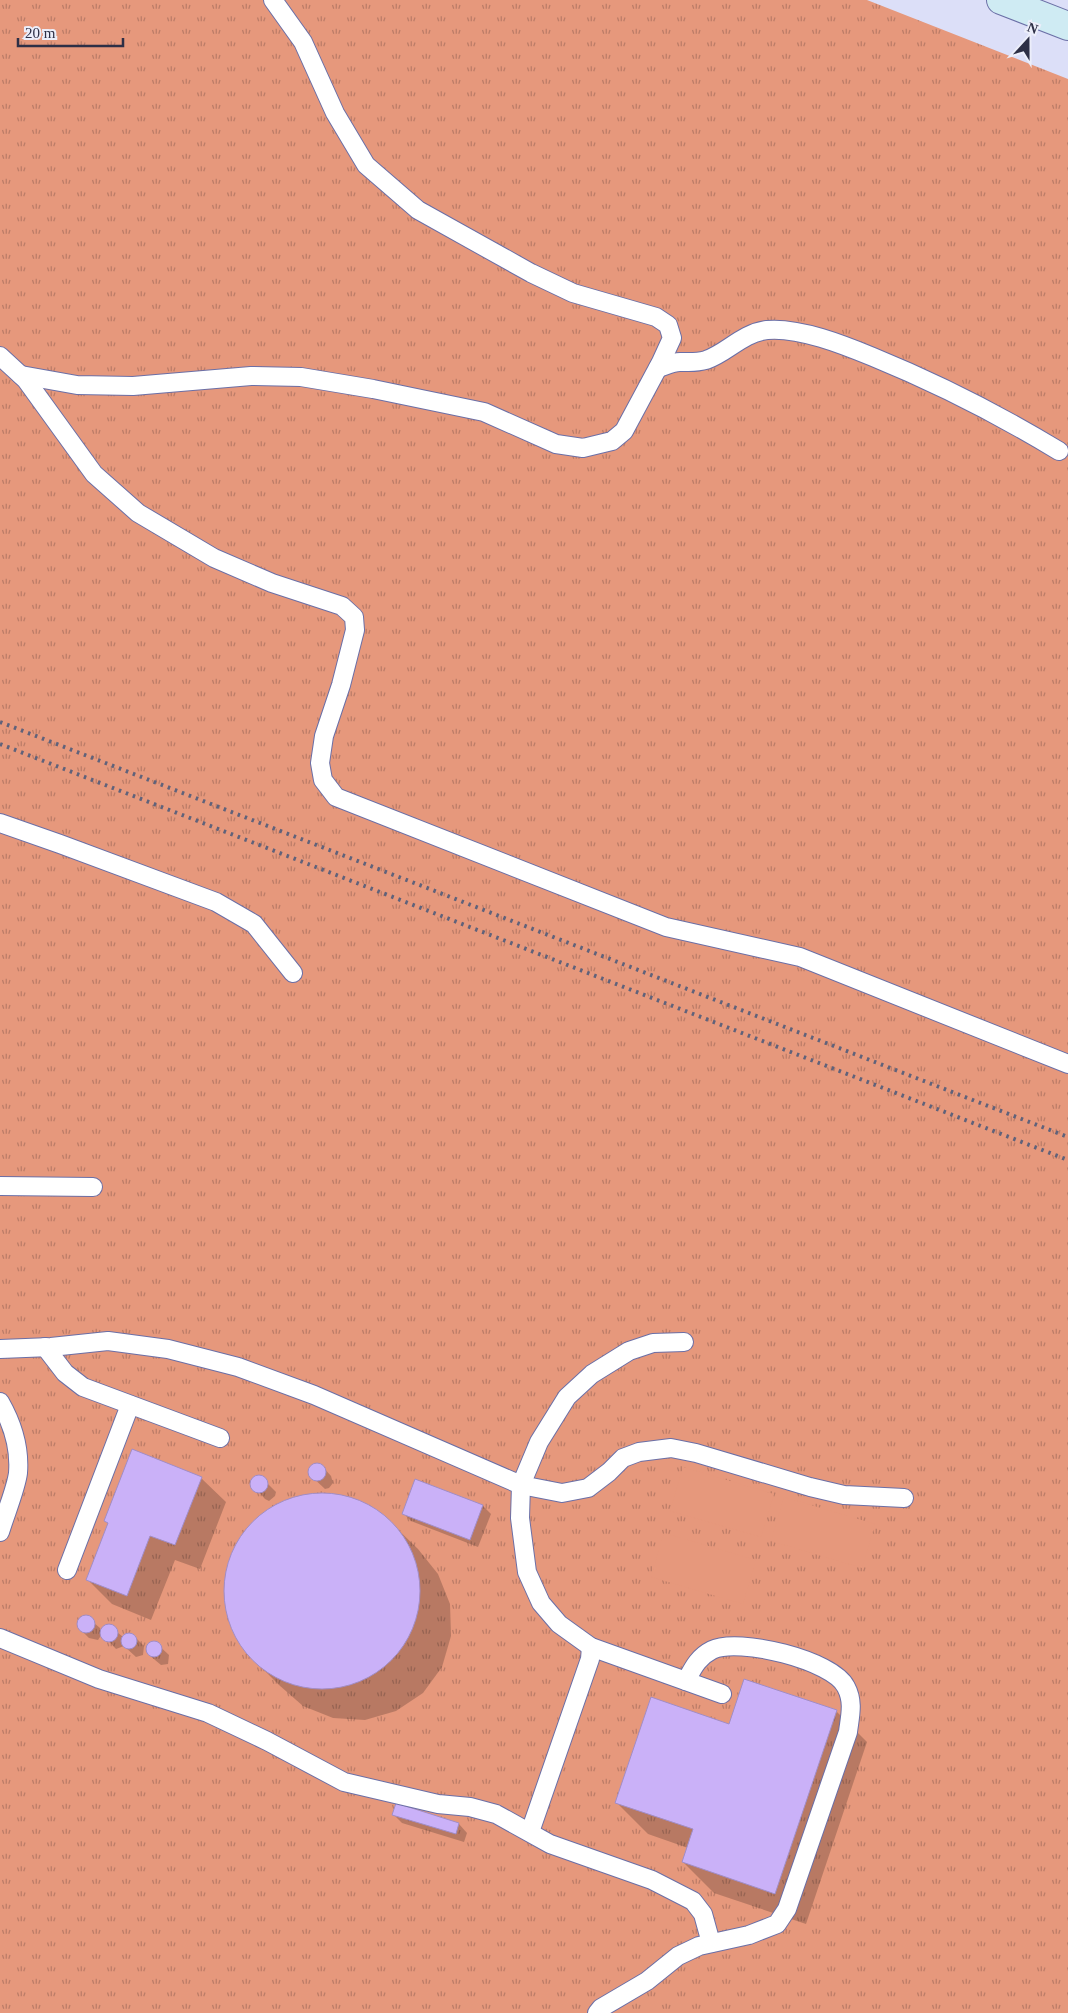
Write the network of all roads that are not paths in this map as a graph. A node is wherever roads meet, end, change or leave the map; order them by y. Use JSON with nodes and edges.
{"nodes":[{"id":1,"x":273,"y":0,"type":"edge"},
{"id":2,"x":1001,"y":0,"type":"edge"},
{"id":3,"x":1068,"y":26,"type":"edge"},
{"id":4,"x":0,"y":356,"type":"edge"},
{"id":5,"x":658,"y":368,"type":"junction"},
{"id":6,"x":21,"y":375,"type":"junction"},
{"id":7,"x":1059,"y":450,"type":"dead end"},
{"id":8,"x":0,"y":824,"type":"edge"},
{"id":9,"x":293,"y":973,"type":"dead end"},
{"id":10,"x":1068,"y":1064,"type":"edge"},
{"id":11,"x":0,"y":1186,"type":"edge"},
{"id":12,"x":93,"y":1187,"type":"dead end"},
{"id":13,"x":684,"y":1342,"type":"dead end"},
{"id":14,"x":45,"y":1348,"type":"junction"},
{"id":15,"x":0,"y":1349,"type":"edge"},
{"id":16,"x":0,"y":1402,"type":"edge"},
{"id":17,"x":130,"y":1405,"type":"junction"},
{"id":18,"x":220,"y":1438,"type":"dead end"},
{"id":19,"x":521,"y":1485,"type":"junction"},
{"id":20,"x":904,"y":1498,"type":"dead end"},
{"id":21,"x":0,"y":1532,"type":"edge"},
{"id":22,"x":68,"y":1570,"type":"dead end"},
{"id":23,"x":0,"y":1638,"type":"edge"},
{"id":24,"x":592,"y":1647,"type":"junction"},
{"id":25,"x":686,"y":1681,"type":"junction"},
{"id":26,"x":722,"y":1694,"type":"dead end"},
{"id":27,"x":530,"y":1832,"type":"junction"},
{"id":28,"x":711,"y":1943,"type":"junction"},
{"id":29,"x":597,"y":2013,"type":"edge"}],
"edges":[{"from":1,"to":5,"type":"lane"},
{"from":2,"to":3,"type":"main road"},
{"from":4,"to":6,"type":"lane"},
{"from":5,"to":6,"type":"lane"},
{"from":5,"to":7,"type":"lane"},
{"from":6,"to":10,"type":"lane"},
{"from":8,"to":9,"type":"lane"},
{"from":11,"to":12,"type":"lane"},
{"from":13,"to":19,"type":"lane"},
{"from":14,"to":15,"type":"lane"},
{"from":14,"to":17,"type":"lane"},
{"from":14,"to":19,"type":"lane"},
{"from":16,"to":21,"type":"lane"},
{"from":17,"to":18,"type":"lane"},
{"from":17,"to":22,"type":"lane"},
{"from":19,"to":20,"type":"lane"},
{"from":19,"to":24,"type":"lane"},
{"from":23,"to":27,"type":"lane"},
{"from":24,"to":25,"type":"lane"},
{"from":24,"to":27,"type":"lane"},
{"from":25,"to":26,"type":"lane"},
{"from":25,"to":28,"type":"lane"},
{"from":27,"to":28,"type":"lane"},
{"from":28,"to":29,"type":"lane"}]}
